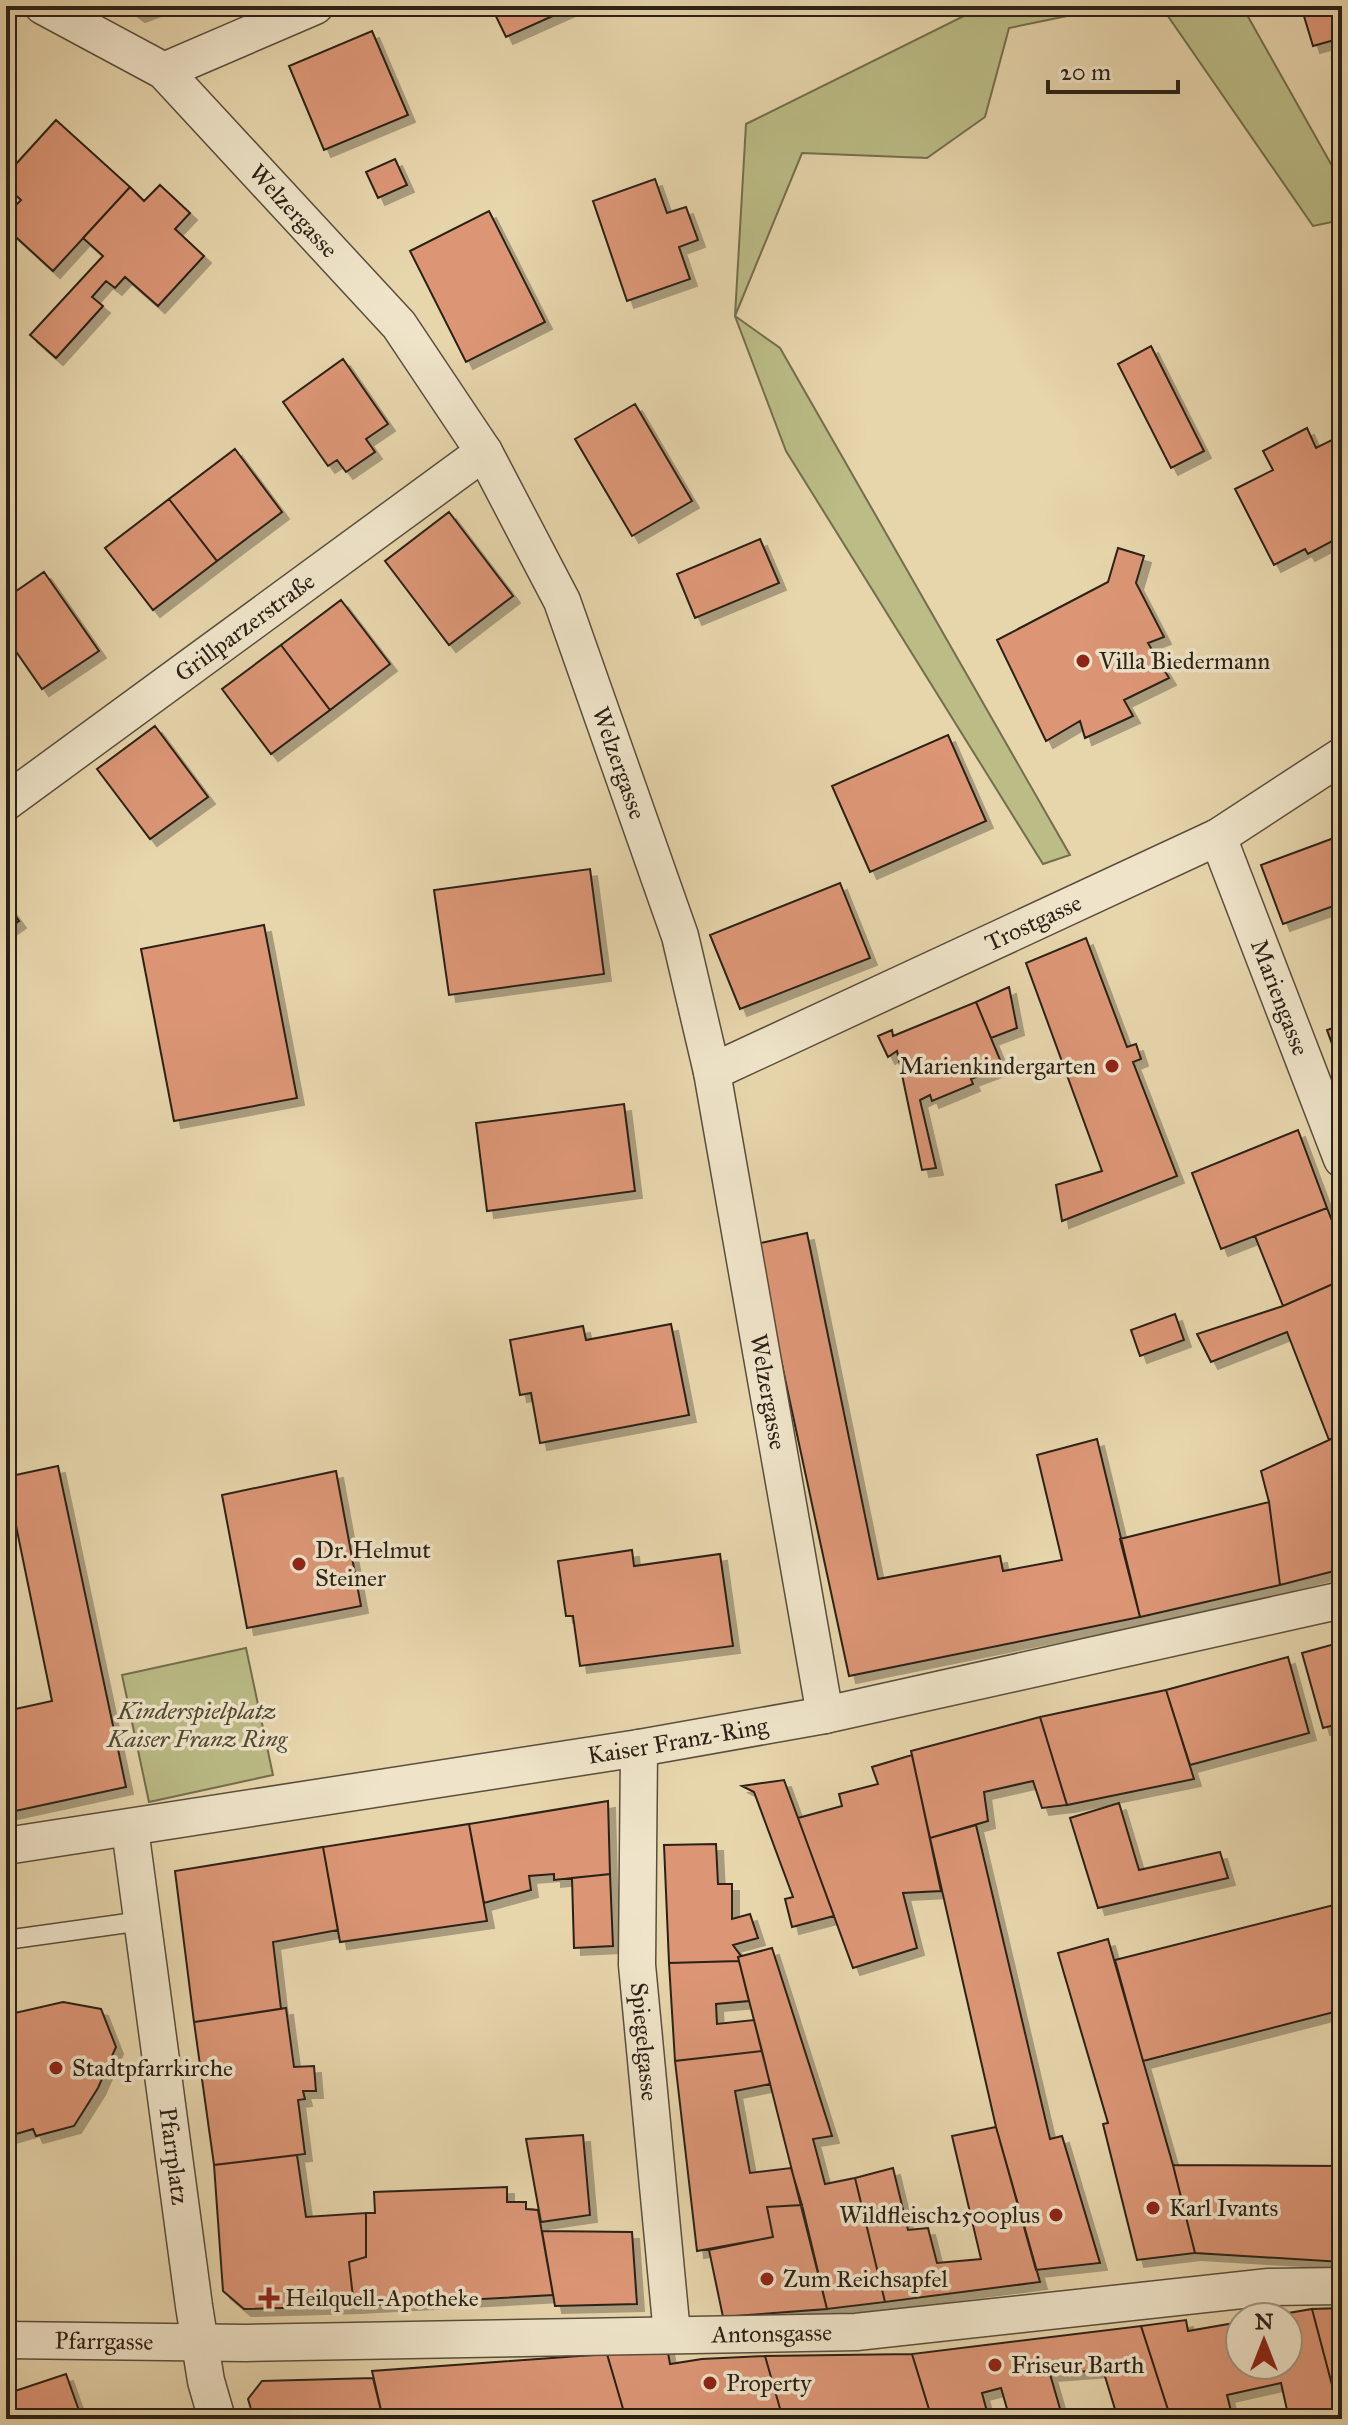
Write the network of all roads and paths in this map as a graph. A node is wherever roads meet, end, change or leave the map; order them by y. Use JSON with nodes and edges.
{"nodes":[{"id":1,"x":43,"y":6,"type":"edge"},
{"id":2,"x":315,"y":6,"type":"edge"},
{"id":3,"x":164,"y":71,"type":"junction"},
{"id":4,"x":484,"y":452,"type":"junction"},
{"id":5,"x":1342,"y":756,"type":"edge"},
{"id":6,"x":6,"y":802,"type":"edge"},
{"id":7,"x":1218,"y":837,"type":"junction"},
{"id":8,"x":712,"y":1072,"type":"junction"},
{"id":9,"x":1342,"y":1159,"type":"edge"},
{"id":10,"x":1342,"y":1600,"type":"edge"},
{"id":11,"x":825,"y":1715,"type":"junction"},
{"id":12,"x":639,"y":1748,"type":"junction"},
{"id":13,"x":130,"y":1829,"type":"junction"},
{"id":14,"x":6,"y":1846,"type":"edge"},
{"id":15,"x":142,"y":1921,"type":"junction"},
{"id":16,"x":6,"y":1940,"type":"edge"},
{"id":17,"x":1342,"y":2286,"type":"edge"},
{"id":18,"x":672,"y":2334,"type":"junction"},
{"id":19,"x":6,"y":2340,"type":"edge"},
{"id":20,"x":200,"y":2342,"type":"junction"},
{"id":21,"x":217,"y":2419,"type":"edge"}],
"edges":[{"from":1,"to":3,"type":"street","name":"Welzergasse"},
{"from":2,"to":3,"type":"street"},
{"from":3,"to":4,"type":"street","name":"Welzergasse"},
{"from":4,"to":6,"type":"street","name":"Grillparzerstraße"},
{"from":4,"to":8,"type":"street","name":"Welzergasse"},
{"from":5,"to":7,"type":"street","name":"Trostgasse"},
{"from":7,"to":8,"type":"street","name":"Trostgasse"},
{"from":7,"to":9,"type":"street","name":"Mariengasse"},
{"from":8,"to":11,"type":"street","name":"Welzergasse"},
{"from":10,"to":11,"type":"street","name":"Kaiser Franz-Ring"},
{"from":11,"to":12,"type":"street","name":"Kaiser Franz-Ring"},
{"from":12,"to":13,"type":"street","name":"Kaiser Franz-Ring"},
{"from":12,"to":18,"type":"street","name":"Spiegelgasse"},
{"from":13,"to":14,"type":"street","name":"Kaiser Franz-Ring"},
{"from":13,"to":15,"type":"street","name":"Pfarrplatz"},
{"from":15,"to":16,"type":"lane"},
{"from":15,"to":20,"type":"street","name":"Pfarrplatz"},
{"from":17,"to":18,"type":"street","name":"Antonsgasse"},
{"from":18,"to":20,"type":"street","name":"Antonsgasse"},
{"from":19,"to":20,"type":"street","name":"Pfarrgasse"},
{"from":20,"to":21,"type":"street","name":"Pfarrplatz"}]}
